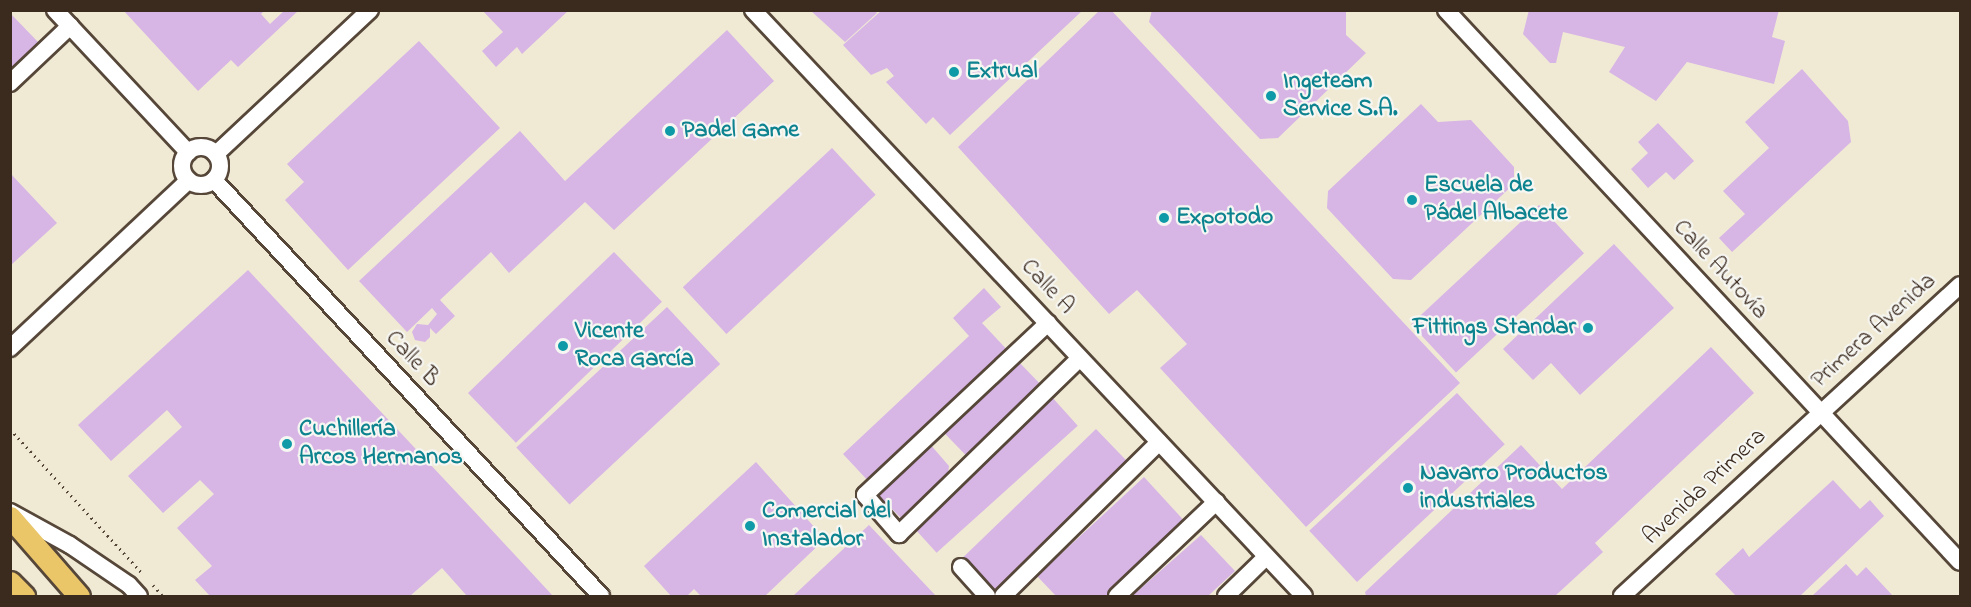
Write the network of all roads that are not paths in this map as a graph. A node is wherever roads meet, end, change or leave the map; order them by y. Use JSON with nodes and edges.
{"nodes":[{"id":1,"x":55,"y":10,"type":"edge"},
{"id":2,"x":370,"y":10,"type":"edge"},
{"id":3,"x":753,"y":10,"type":"edge"},
{"id":4,"x":1446,"y":10,"type":"edge"},
{"id":5,"x":70,"y":27,"type":"junction"},
{"id":6,"x":10,"y":82,"type":"edge"},
{"id":7,"x":188,"y":152,"type":"junction"},
{"id":8,"x":216,"y":154,"type":"junction"},
{"id":9,"x":189,"y":180,"type":"junction"},
{"id":10,"x":214,"y":180,"type":"junction"},
{"id":11,"x":1960,"y":285,"type":"edge"},
{"id":12,"x":1048,"y":323,"type":"junction"},
{"id":13,"x":13,"y":343,"type":"edge"},
{"id":14,"x":1080,"y":358,"type":"junction"},
{"id":15,"x":1820,"y":412,"type":"junction"},
{"id":16,"x":1159,"y":442,"type":"junction"},
{"id":17,"x":1216,"y":502,"type":"junction"},
{"id":18,"x":10,"y":512,"type":"edge"},
{"id":19,"x":10,"y":516,"type":"edge"},
{"id":20,"x":1266,"y":557,"type":"junction"},
{"id":21,"x":1960,"y":562,"type":"edge"},
{"id":22,"x":961,"y":567,"type":"dead end"},
{"id":23,"x":10,"y":582,"type":"edge"},
{"id":24,"x":24,"y":597,"type":"edge"},
{"id":25,"x":79,"y":597,"type":"edge"},
{"id":26,"x":140,"y":597,"type":"edge"},
{"id":27,"x":601,"y":597,"type":"edge"},
{"id":28,"x":987,"y":597,"type":"edge"},
{"id":29,"x":1003,"y":597,"type":"edge"},
{"id":30,"x":1117,"y":597,"type":"edge"},
{"id":31,"x":1226,"y":597,"type":"edge"},
{"id":32,"x":1304,"y":597,"type":"edge"},
{"id":33,"x":1622,"y":597,"type":"edge"}],
"edges":[{"from":1,"to":5,"type":"street"},
{"from":2,"to":8,"type":"street"},
{"from":3,"to":12,"type":"street","name":"Calle A"},
{"from":4,"to":15,"type":"street","name":"Calle Autovía"},
{"from":5,"to":6,"type":"street"},
{"from":5,"to":7,"type":"street"},
{"from":7,"to":8,"type":"street"},
{"from":7,"to":9,"type":"street"},
{"from":8,"to":10,"type":"street"},
{"from":9,"to":10,"type":"street"},
{"from":9,"to":13,"type":"street"},
{"from":10,"to":27,"type":"street","name":"Calle B"},
{"from":11,"to":15,"type":"street","name":"Primera Avenida"},
{"from":12,"to":14,"type":"street","name":"Calle A"},
{"from":12,"to":14,"type":"street"},
{"from":14,"to":16,"type":"street","name":"Calle A"},
{"from":15,"to":21,"type":"street","name":"Calle Autovía"},
{"from":15,"to":33,"type":"street","name":"Avenida Primera"},
{"from":16,"to":17,"type":"street","name":"Calle A"},
{"from":16,"to":29,"type":"street"},
{"from":17,"to":20,"type":"street","name":"Calle A"},
{"from":17,"to":30,"type":"street"},
{"from":18,"to":26,"type":"street"},
{"from":19,"to":25,"type":"main road"},
{"from":20,"to":31,"type":"street"},
{"from":20,"to":32,"type":"street","name":"Calle A"},
{"from":22,"to":28,"type":"street"},
{"from":23,"to":24,"type":"main road"}]}
